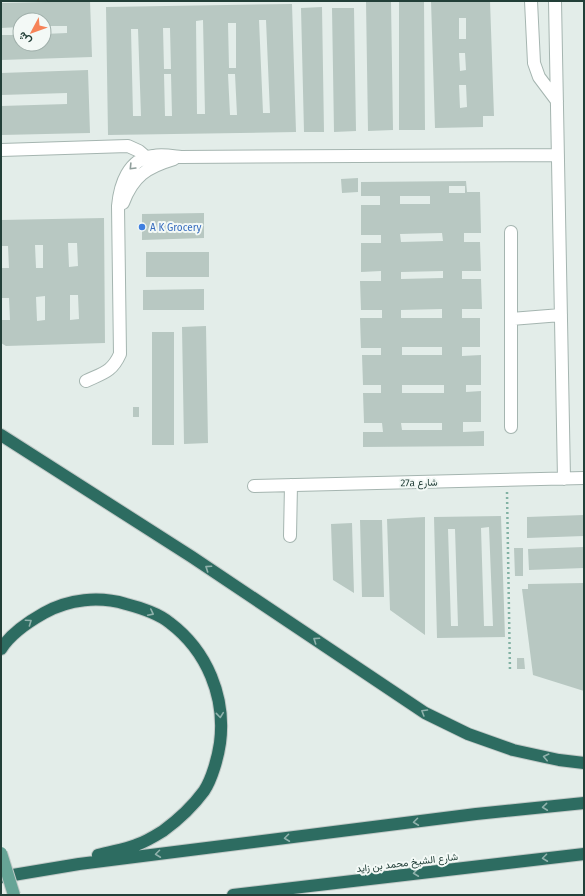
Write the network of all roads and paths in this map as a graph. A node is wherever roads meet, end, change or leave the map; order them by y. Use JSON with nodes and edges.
{"nodes":[{"id":1,"x":531,"y":1,"type":"edge"},
{"id":2,"x":555,"y":1,"type":"edge"},
{"id":3,"x":557,"y":101,"type":"junction"},
{"id":4,"x":1,"y":150,"type":"edge"},
{"id":5,"x":558,"y":155,"type":"junction"},
{"id":6,"x":146,"y":157,"type":"junction"},
{"id":7,"x":181,"y":157,"type":"junction"},
{"id":8,"x":118,"y":218,"type":"junction"},
{"id":9,"x":511,"y":232,"type":"dead end"},
{"id":10,"x":561,"y":315,"type":"junction"},
{"id":11,"x":511,"y":319,"type":"junction"},
{"id":12,"x":86,"y":381,"type":"dead end"},
{"id":13,"x":511,"y":427,"type":"dead end"},
{"id":14,"x":1,"y":435,"type":"edge"},
{"id":15,"x":584,"y":478,"type":"edge"},
{"id":16,"x":564,"y":479,"type":"junction"},
{"id":17,"x":507,"y":480,"type":"junction"},
{"id":18,"x":291,"y":485,"type":"junction"},
{"id":19,"x":254,"y":486,"type":"dead end"},
{"id":20,"x":290,"y":536,"type":"dead end"},
{"id":21,"x":1,"y":649,"type":"edge"},
{"id":22,"x":510,"y":672,"type":"dead end"},
{"id":23,"x":584,"y":763,"type":"edge"},
{"id":24,"x":584,"y":803,"type":"edge"},
{"id":25,"x":1,"y":854,"type":"edge"},
{"id":26,"x":584,"y":854,"type":"edge"},
{"id":27,"x":79,"y":864,"type":"junction"},
{"id":28,"x":1,"y":877,"type":"edge"},
{"id":29,"x":14,"y":895,"type":"edge"},
{"id":30,"x":233,"y":895,"type":"edge"}],
"edges":[{"from":1,"to":3,"type":"street"},
{"from":2,"to":3,"type":"street"},
{"from":3,"to":5,"type":"street"},
{"from":4,"to":6,"type":"street"},
{"from":5,"to":7,"type":"street"},
{"from":5,"to":10,"type":"street"},
{"from":6,"to":7,"type":"street"},
{"from":6,"to":8,"type":"street","one_way":true},
{"from":7,"to":8,"type":"street"},
{"from":8,"to":12,"type":"street"},
{"from":9,"to":11,"type":"street"},
{"from":10,"to":11,"type":"street"},
{"from":10,"to":16,"type":"street"},
{"from":11,"to":13,"type":"street"},
{"from":23,"to":14,"type":"highway","one_way":true},
{"from":15,"to":16,"type":"street","name":"27a شارع"},
{"from":16,"to":17,"type":"street","name":"27a شارع"},
{"from":17,"to":18,"type":"street","name":"27a شارع"},
{"from":17,"to":22,"type":"path"},
{"from":18,"to":19,"type":"street","name":"27a شارع"},
{"from":18,"to":20,"type":"street"},
{"from":21,"to":27,"type":"highway","one_way":true},
{"from":24,"to":27,"type":"highway","one_way":true},
{"from":25,"to":29,"type":"main road","bridge":true},
{"from":26,"to":30,"type":"highway","name":"شارع الشيخ محمد بن زايد","one_way":true},
{"from":27,"to":28,"type":"highway"}]}
